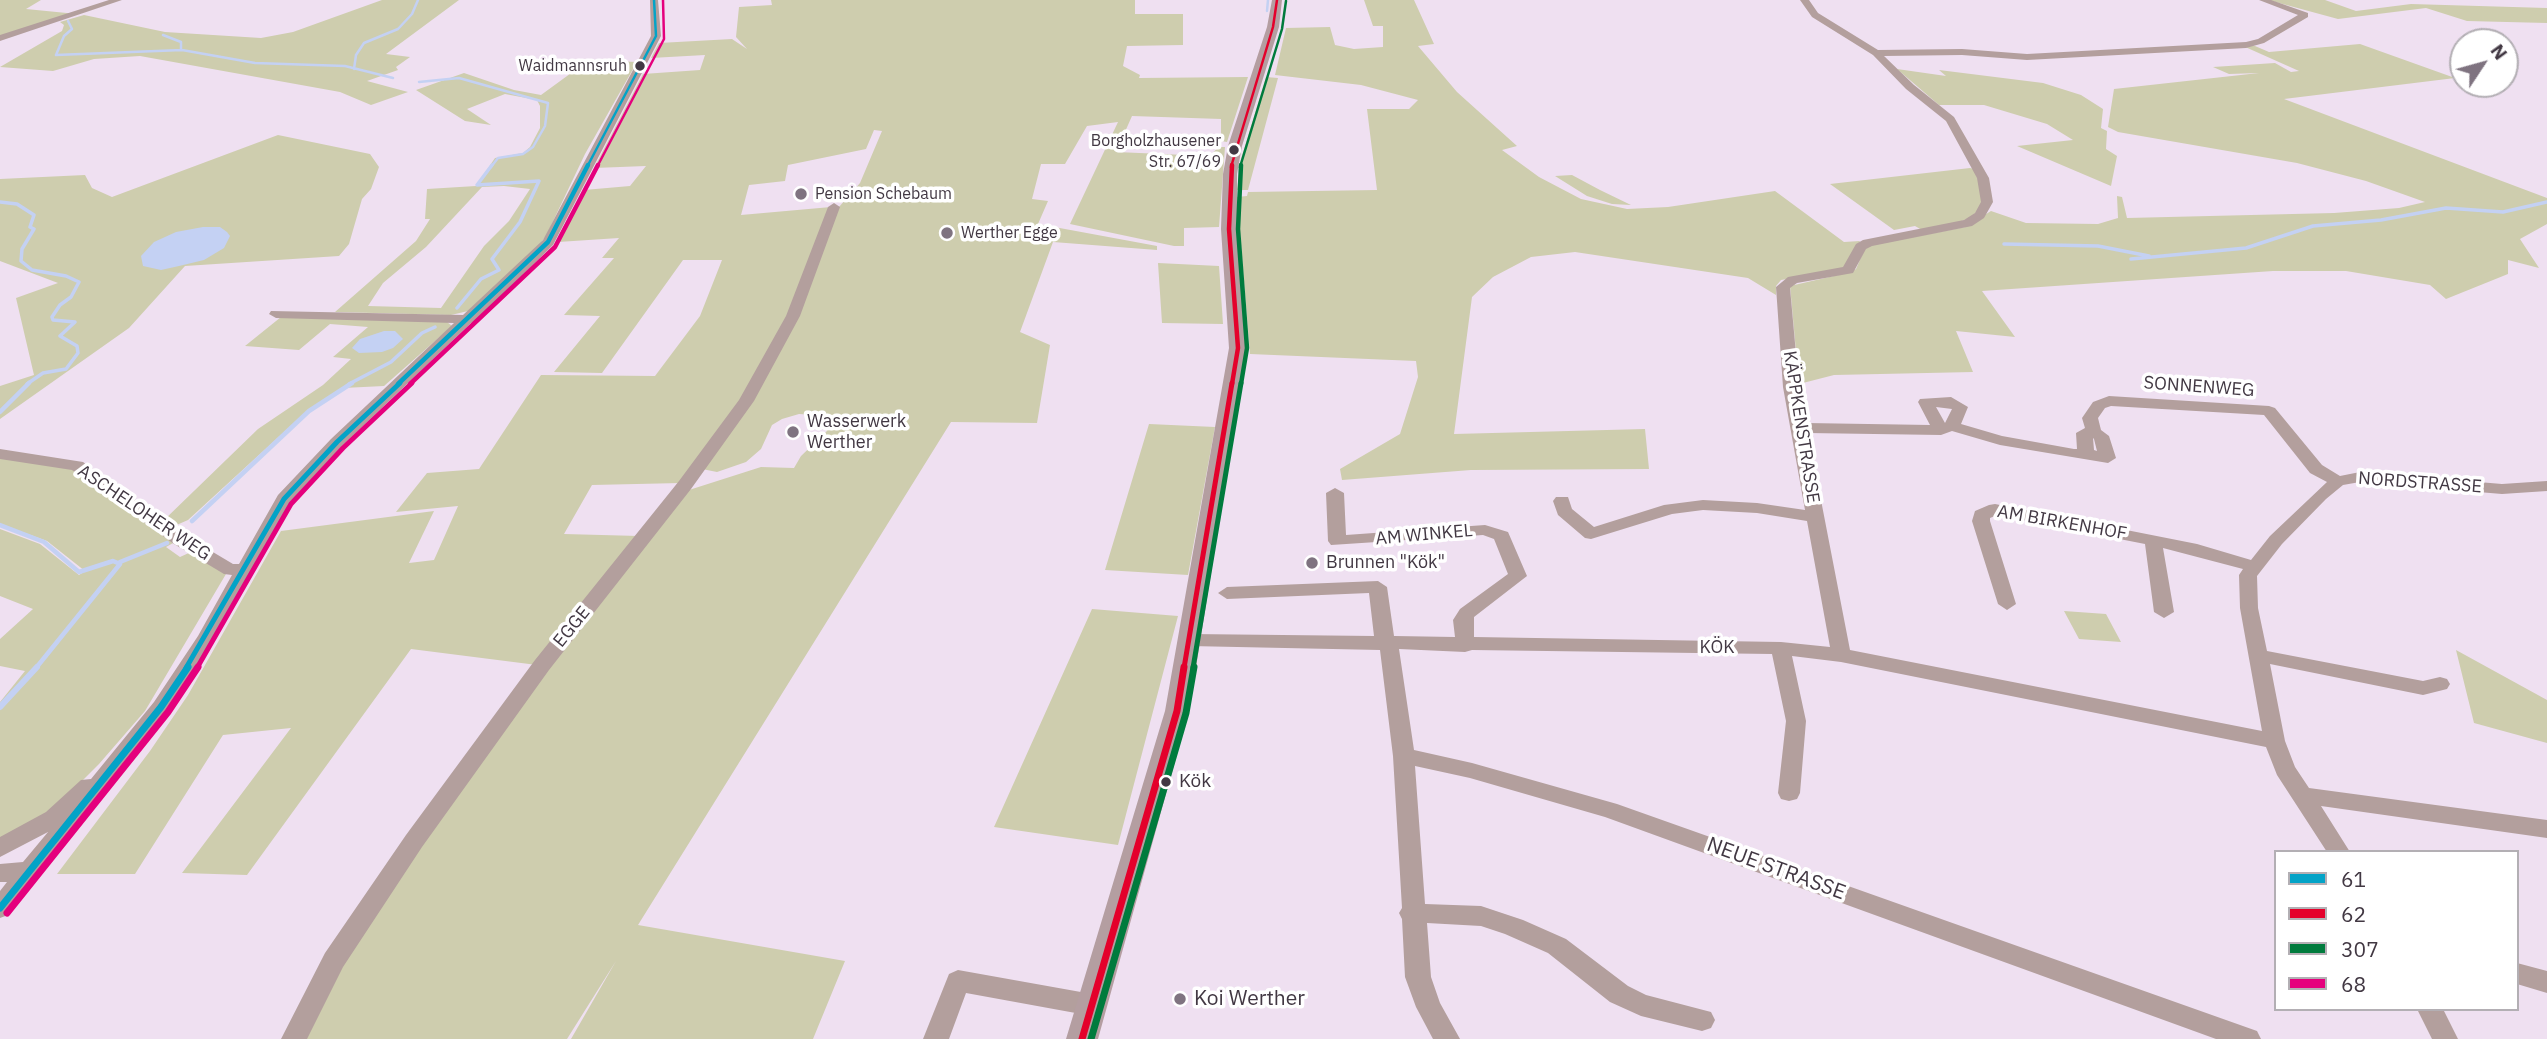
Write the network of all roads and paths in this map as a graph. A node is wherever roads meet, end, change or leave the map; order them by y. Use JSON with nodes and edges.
{"nodes":[{"id":1,"x":118,"y":0,"type":"edge"},
{"id":2,"x":654,"y":0,"type":"edge"},
{"id":3,"x":1277,"y":0,"type":"edge"},
{"id":4,"x":1804,"y":0,"type":"edge"},
{"id":5,"x":2263,"y":0,"type":"edge"},
{"id":6,"x":0,"y":38,"type":"edge"},
{"id":7,"x":1876,"y":53,"type":"junction"},
{"id":8,"x":834,"y":207,"type":"dead end"},
{"id":9,"x":276,"y":314,"type":"dead end"},
{"id":10,"x":470,"y":319,"type":"junction"},
{"id":11,"x":1799,"y":428,"type":"junction"},
{"id":12,"x":0,"y":454,"type":"edge"},
{"id":13,"x":2339,"y":481,"type":"junction"},
{"id":14,"x":2547,"y":486,"type":"edge"},
{"id":15,"x":1335,"y":493,"type":"dead end"},
{"id":16,"x":1562,"y":501,"type":"dead end"},
{"id":17,"x":1816,"y":517,"type":"junction"},
{"id":18,"x":2153,"y":540,"type":"junction"},
{"id":19,"x":2255,"y":567,"type":"junction"},
{"id":20,"x":243,"y":569,"type":"junction"},
{"id":21,"x":1227,"y":593,"type":"dead end"},
{"id":22,"x":2007,"y":604,"type":"dead end"},
{"id":23,"x":2164,"y":612,"type":"dead end"},
{"id":24,"x":1191,"y":640,"type":"junction"},
{"id":25,"x":1387,"y":645,"type":"junction"},
{"id":26,"x":1465,"y":646,"type":"junction"},
{"id":27,"x":1781,"y":648,"type":"junction"},
{"id":28,"x":1841,"y":655,"type":"junction"},
{"id":29,"x":2261,"y":656,"type":"junction"},
{"id":30,"x":2440,"y":684,"type":"dead end"},
{"id":31,"x":2274,"y":741,"type":"junction"},
{"id":32,"x":1404,"y":756,"type":"junction"},
{"id":33,"x":121,"y":759,"type":"junction"},
{"id":34,"x":1789,"y":793,"type":"dead end"},
{"id":35,"x":2301,"y":794,"type":"junction"},
{"id":36,"x":2547,"y":829,"type":"edge"},
{"id":37,"x":0,"y":849,"type":"edge"},
{"id":38,"x":48,"y":850,"type":"junction"},
{"id":39,"x":2338,"y":850,"type":"edge"},
{"id":40,"x":31,"y":870,"type":"junction"},
{"id":41,"x":0,"y":873,"type":"edge"},
{"id":42,"x":0,"y":908,"type":"edge"},
{"id":43,"x":1412,"y":913,"type":"junction"},
{"id":44,"x":2519,"y":974,"type":"edge"},
{"id":45,"x":2547,"y":982,"type":"edge"},
{"id":46,"x":1092,"y":1005,"type":"junction"},
{"id":47,"x":2431,"y":1011,"type":"edge"},
{"id":48,"x":1702,"y":1020,"type":"dead end"},
{"id":49,"x":294,"y":1039,"type":"edge"},
{"id":50,"x":936,"y":1039,"type":"edge"},
{"id":51,"x":1082,"y":1039,"type":"edge"},
{"id":52,"x":1447,"y":1039,"type":"edge"},
{"id":53,"x":2248,"y":1039,"type":"edge"},
{"id":54,"x":2445,"y":1039,"type":"edge"}],
"edges":[{"from":1,"to":6,"type":"street"},
{"from":2,"to":10,"type":"street"},
{"from":3,"to":24,"type":"main road"},
{"from":4,"to":7,"type":"street","name":"KÄPPKENSTRASSE"},
{"from":5,"to":7,"type":"street"},
{"from":7,"to":11,"type":"street","name":"KÄPPKENSTRASSE"},
{"from":8,"to":49,"type":"street","name":"EGGE"},
{"from":9,"to":10,"type":"street"},
{"from":10,"to":20,"type":"street"},
{"from":11,"to":13,"type":"street","name":"SONNENWEG"},
{"from":11,"to":17,"type":"street","name":"KÄPPKENSTRASSE"},
{"from":12,"to":20,"type":"street","name":"ASCHELOHER WEG"},
{"from":13,"to":14,"type":"street","name":"NORDSTRASSE"},
{"from":13,"to":19,"type":"street","name":"NORDSTRASSE"},
{"from":15,"to":26,"type":"street","name":"AM WINKEL"},
{"from":16,"to":17,"type":"street"},
{"from":17,"to":28,"type":"street","name":"KÄPPKENSTRASSE"},
{"from":18,"to":19,"type":"street","name":"AM BIRKENHOF"},
{"from":18,"to":22,"type":"street","name":"AM BIRKENHOF"},
{"from":18,"to":23,"type":"street"},
{"from":19,"to":29,"type":"street"},
{"from":20,"to":33,"type":"street"},
{"from":21,"to":25,"type":"street"},
{"from":24,"to":25,"type":"street","name":"KÖK"},
{"from":24,"to":46,"type":"main road"},
{"from":25,"to":26,"type":"street","name":"KÖK"},
{"from":25,"to":32,"type":"street"},
{"from":26,"to":27,"type":"street","name":"KÖK"},
{"from":27,"to":28,"type":"street","name":"KÖK"},
{"from":27,"to":34,"type":"street"},
{"from":28,"to":31,"type":"street","name":"KÖK"},
{"from":29,"to":30,"type":"street"},
{"from":29,"to":31,"type":"street"},
{"from":31,"to":35,"type":"street"},
{"from":32,"to":43,"type":"street"},
{"from":32,"to":53,"type":"street","name":"NEUE STRASSE"},
{"from":33,"to":37,"type":"street"},
{"from":33,"to":38,"type":"street"},
{"from":35,"to":36,"type":"street"},
{"from":35,"to":39,"type":"street"},
{"from":37,"to":38,"type":"street"},
{"from":38,"to":40,"type":"street"},
{"from":40,"to":41,"type":"street"},
{"from":40,"to":42,"type":"street"},
{"from":43,"to":48,"type":"street"},
{"from":43,"to":52,"type":"street"},
{"from":44,"to":45,"type":"street"},
{"from":46,"to":50,"type":"street"},
{"from":46,"to":51,"type":"main road"},
{"from":47,"to":54,"type":"street"}]}
